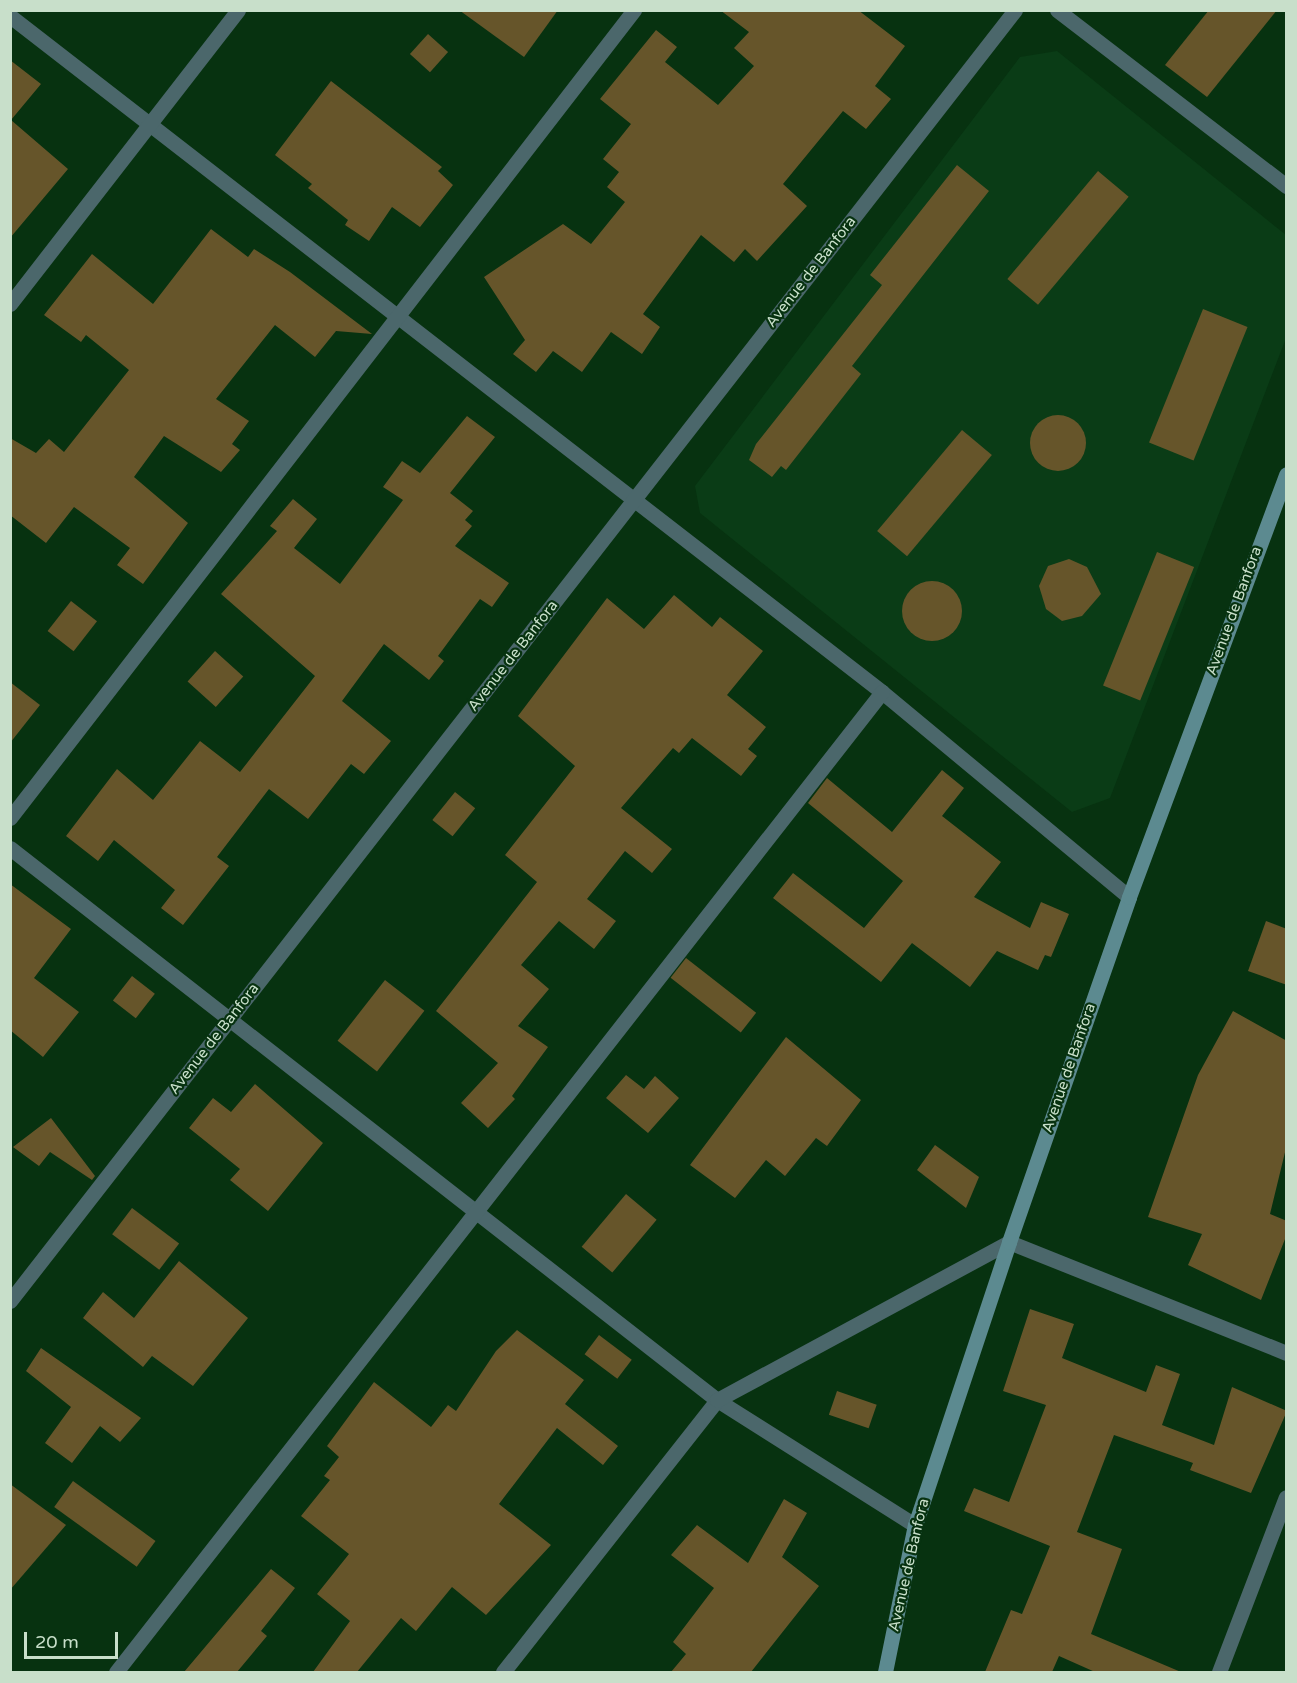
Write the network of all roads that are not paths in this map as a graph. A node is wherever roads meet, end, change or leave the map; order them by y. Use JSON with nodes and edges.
{"nodes":[{"id":1,"x":238,"y":10,"type":"edge"},
{"id":2,"x":634,"y":10,"type":"edge"},
{"id":3,"x":1015,"y":10,"type":"edge"},
{"id":4,"x":1057,"y":10,"type":"edge"},
{"id":5,"x":10,"y":16,"type":"edge"},
{"id":6,"x":150,"y":121,"type":"junction"},
{"id":7,"x":1287,"y":186,"type":"edge"},
{"id":8,"x":10,"y":304,"type":"edge"},
{"id":9,"x":398,"y":317,"type":"junction"},
{"id":10,"x":1287,"y":474,"type":"edge"},
{"id":11,"x":634,"y":500,"type":"junction"},
{"id":12,"x":882,"y":692,"type":"junction"},
{"id":13,"x":10,"y":818,"type":"edge"},
{"id":14,"x":10,"y":848,"type":"edge"},
{"id":15,"x":1129,"y":897,"type":"junction"},
{"id":16,"x":230,"y":1019,"type":"junction"},
{"id":17,"x":476,"y":1212,"type":"junction"},
{"id":18,"x":1009,"y":1242,"type":"junction"},
{"id":19,"x":10,"y":1301,"type":"edge"},
{"id":20,"x":1287,"y":1353,"type":"edge"},
{"id":21,"x":717,"y":1400,"type":"junction"},
{"id":22,"x":1287,"y":1497,"type":"edge"},
{"id":23,"x":915,"y":1525,"type":"junction"},
{"id":24,"x":116,"y":1672,"type":"edge"},
{"id":25,"x":503,"y":1672,"type":"edge"},
{"id":26,"x":885,"y":1672,"type":"edge"},
{"id":27,"x":1219,"y":1672,"type":"edge"}],
"edges":[{"from":1,"to":6,"type":"street"},
{"from":2,"to":9,"type":"street"},
{"from":3,"to":11,"type":"street","name":"Avenue de Banfora"},
{"from":4,"to":7,"type":"street"},
{"from":5,"to":6,"type":"street"},
{"from":6,"to":8,"type":"street"},
{"from":6,"to":9,"type":"street"},
{"from":9,"to":11,"type":"street"},
{"from":9,"to":13,"type":"street"},
{"from":10,"to":15,"type":"main road","name":"Avenue de Banfora"},
{"from":11,"to":12,"type":"street"},
{"from":11,"to":16,"type":"street","name":"Avenue de Banfora"},
{"from":12,"to":15,"type":"street"},
{"from":12,"to":17,"type":"street"},
{"from":14,"to":16,"type":"street"},
{"from":15,"to":18,"type":"main road","name":"Avenue de Banfora"},
{"from":16,"to":17,"type":"street"},
{"from":16,"to":19,"type":"street","name":"Avenue de Banfora"},
{"from":17,"to":21,"type":"street"},
{"from":17,"to":24,"type":"street"},
{"from":18,"to":20,"type":"street"},
{"from":18,"to":21,"type":"street"},
{"from":18,"to":23,"type":"main road","name":"Avenue de Banfora"},
{"from":21,"to":23,"type":"street"},
{"from":21,"to":25,"type":"street"},
{"from":22,"to":27,"type":"street"},
{"from":23,"to":26,"type":"main road","name":"Avenue de Banfora"}]}
